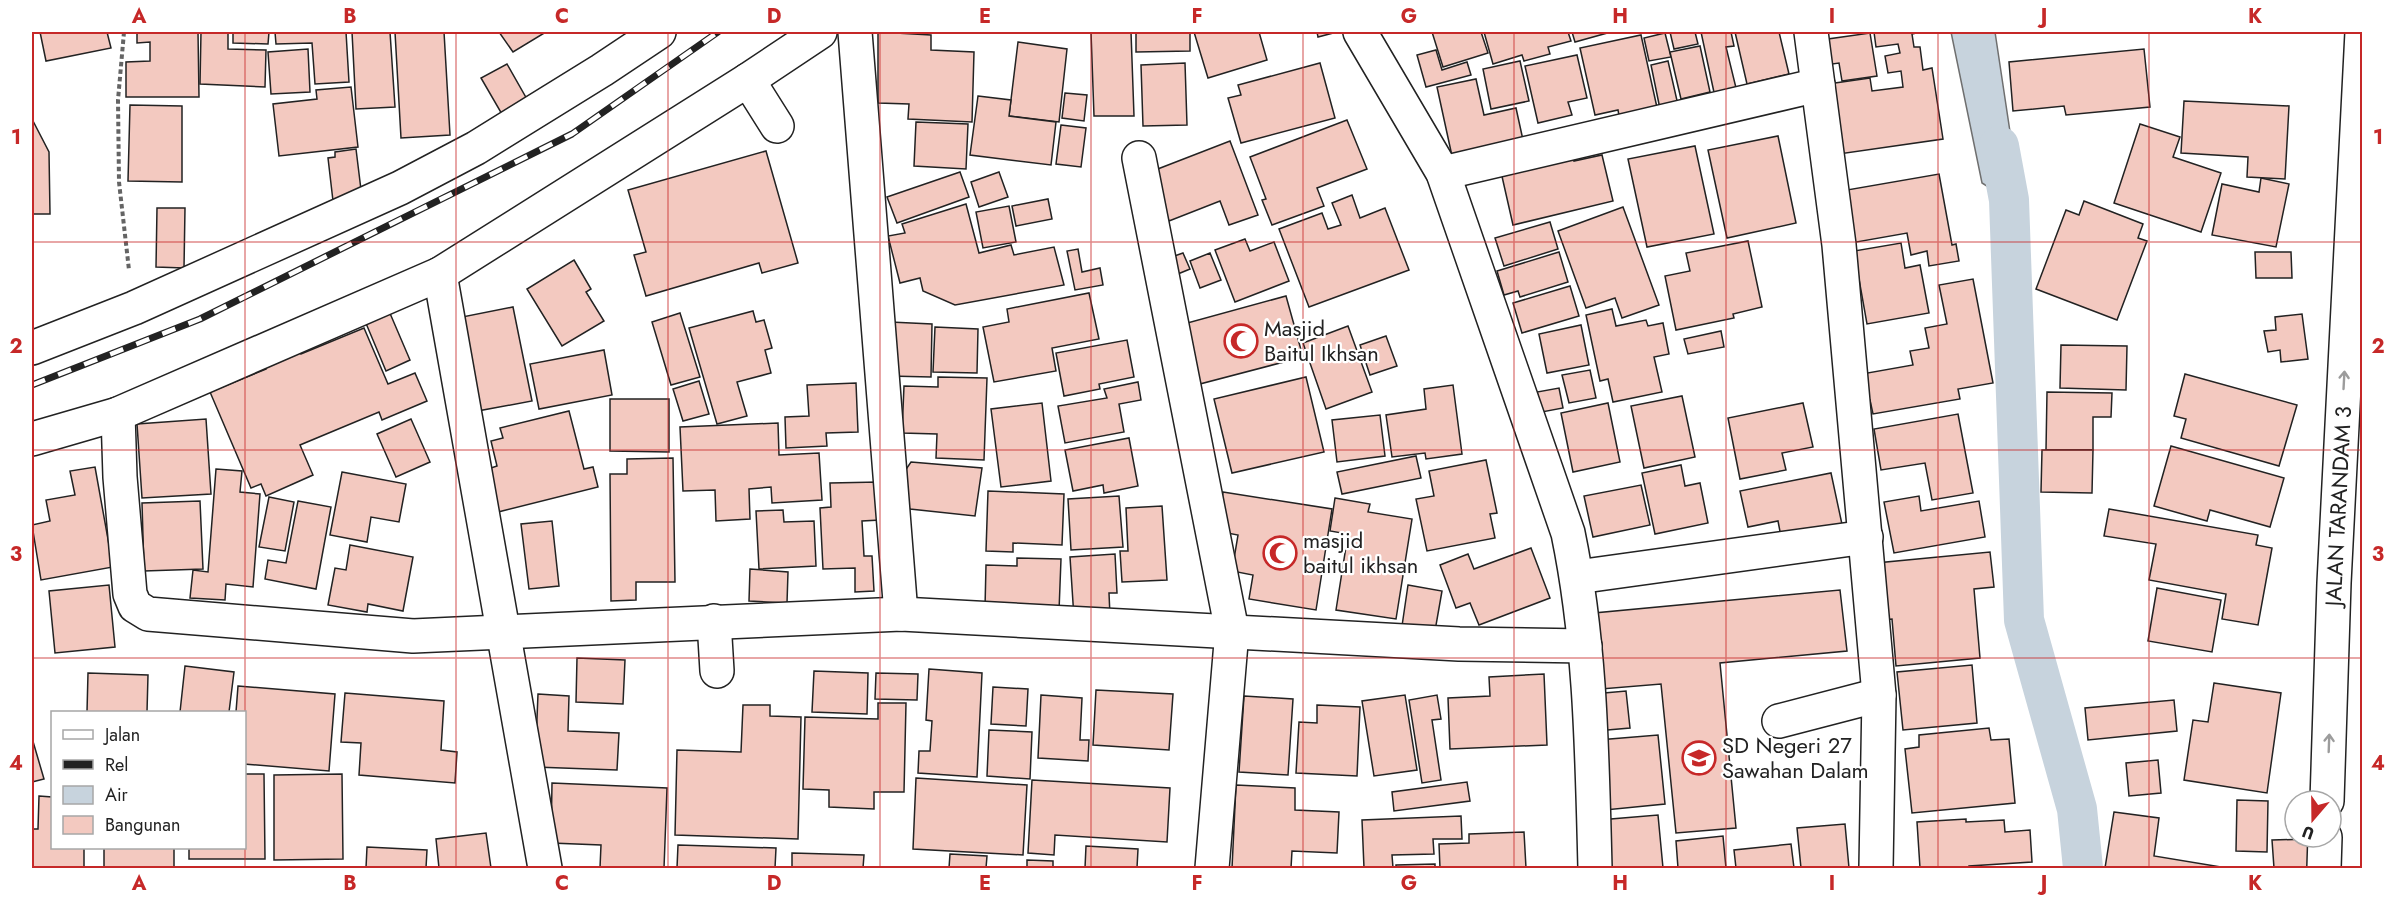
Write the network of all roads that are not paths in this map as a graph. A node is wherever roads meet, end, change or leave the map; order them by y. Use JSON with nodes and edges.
{"nodes":[{"id":1,"x":659,"y":32,"type":"edge"},
{"id":2,"x":820,"y":32,"type":"edge"},
{"id":3,"x":855,"y":32,"type":"edge"},
{"id":4,"x":1360,"y":32,"type":"edge"},
{"id":5,"x":1810,"y":32,"type":"edge"},
{"id":6,"x":2362,"y":32,"type":"edge"},
{"id":7,"x":748,"y":80,"type":"junction"},
{"id":8,"x":1818,"y":86,"type":"junction"},
{"id":9,"x":777,"y":126,"type":"dead end"},
{"id":10,"x":1139,"y":158,"type":"dead end"},
{"id":11,"x":1443,"y":173,"type":"junction"},
{"id":12,"x":2358,"y":191,"type":"edge"},
{"id":13,"x":440,"y":274,"type":"junction"},
{"id":14,"x":32,"y":348,"type":"edge"},
{"id":15,"x":118,"y":414,"type":"junction"},
{"id":16,"x":32,"y":439,"type":"edge"},
{"id":17,"x":1866,"y":537,"type":"junction"},
{"id":18,"x":1577,"y":577,"type":"junction"},
{"id":19,"x":2348,"y":586,"type":"edge"},
{"id":20,"x":901,"y":614,"type":"junction"},
{"id":21,"x":714,"y":621,"type":"junction"},
{"id":22,"x":1232,"y":631,"type":"junction"},
{"id":23,"x":502,"y":633,"type":"junction"},
{"id":24,"x":1586,"y":646,"type":"junction"},
{"id":25,"x":717,"y":671,"type":"dead end"},
{"id":26,"x":1879,"y":695,"type":"junction"},
{"id":27,"x":1779,"y":721,"type":"dead end"},
{"id":28,"x":2328,"y":789,"type":"edge"},
{"id":29,"x":2325,"y":849,"type":"edge"},
{"id":30,"x":545,"y":868,"type":"edge"},
{"id":31,"x":1212,"y":868,"type":"edge"},
{"id":32,"x":1594,"y":868,"type":"edge"},
{"id":33,"x":1876,"y":868,"type":"edge"},
{"id":34,"x":2324,"y":868,"type":"edge"}],
"edges":[{"from":1,"to":14,"type":"street"},
{"from":2,"to":7,"type":"street"},
{"from":3,"to":20,"type":"street"},
{"from":4,"to":11,"type":"street"},
{"from":5,"to":8,"type":"street"},
{"from":6,"to":12,"type":"street","name":"JALAN TARANDAM 3"},
{"from":7,"to":9,"type":"street"},
{"from":7,"to":13,"type":"street"},
{"from":8,"to":11,"type":"street"},
{"from":8,"to":17,"type":"street"},
{"from":10,"to":22,"type":"street"},
{"from":11,"to":18,"type":"street"},
{"from":19,"to":12,"type":"street","name":"JALAN TARANDAM 3","one_way":true},
{"from":13,"to":15,"type":"street"},
{"from":13,"to":23,"type":"street"},
{"from":15,"to":16,"type":"street"},
{"from":15,"to":23,"type":"street"},
{"from":17,"to":18,"type":"street"},
{"from":17,"to":26,"type":"street"},
{"from":18,"to":24,"type":"street"},
{"from":28,"to":19,"type":"street","name":"JALAN TARANDAM 3","one_way":true},
{"from":20,"to":21,"type":"street"},
{"from":20,"to":22,"type":"street"},
{"from":21,"to":23,"type":"street"},
{"from":21,"to":25,"type":"street"},
{"from":22,"to":24,"type":"street"},
{"from":22,"to":31,"type":"street"},
{"from":23,"to":30,"type":"street"},
{"from":24,"to":32,"type":"street"},
{"from":26,"to":27,"type":"street"},
{"from":26,"to":33,"type":"street"},
{"from":29,"to":34,"type":"street"}]}
